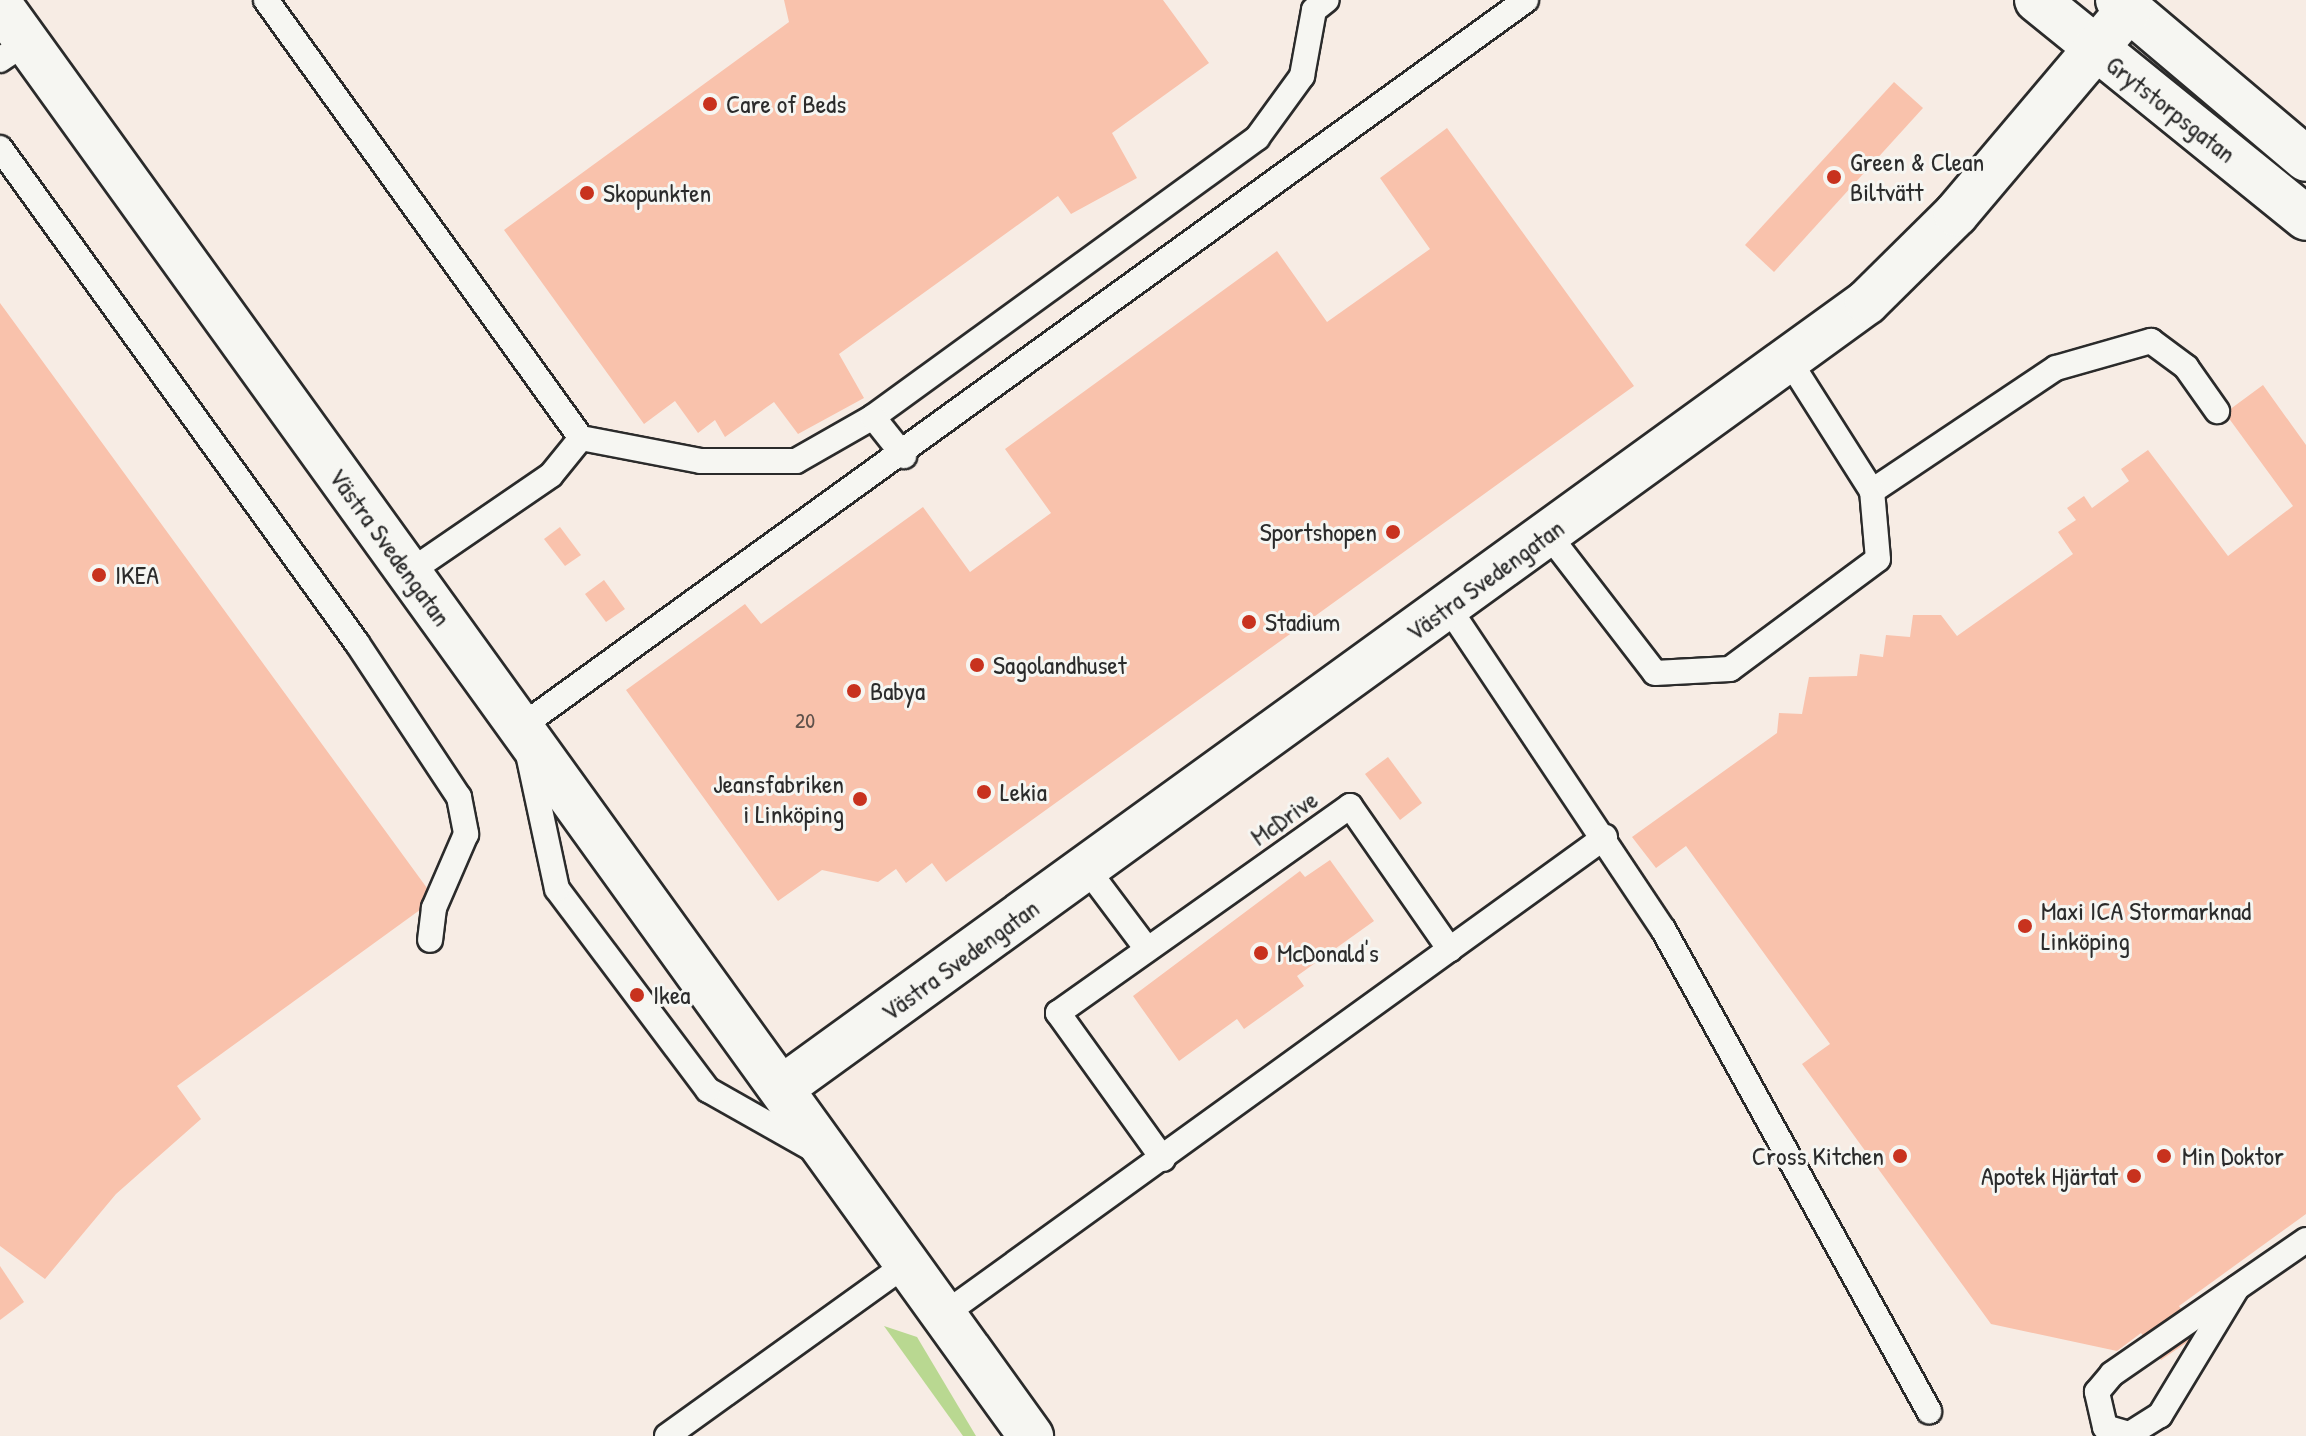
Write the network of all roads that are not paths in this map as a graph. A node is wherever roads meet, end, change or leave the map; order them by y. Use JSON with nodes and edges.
{"nodes":[{"id":1,"x":266,"y":0,"type":"edge"},
{"id":2,"x":1327,"y":0,"type":"edge"},
{"id":3,"x":1526,"y":0,"type":"edge"},
{"id":4,"x":2037,"y":0,"type":"edge"},
{"id":5,"x":2123,"y":4,"type":"edge"},
{"id":6,"x":0,"y":5,"type":"edge"},
{"id":7,"x":2095,"y":49,"type":"junction"},
{"id":8,"x":13,"y":51,"type":"edge"},
{"id":9,"x":0,"y":148,"type":"edge"},
{"id":10,"x":2306,"y":159,"type":"edge"},
{"id":11,"x":2306,"y":218,"type":"edge"},
{"id":12,"x":1790,"y":362,"type":"junction"},
{"id":13,"x":2217,"y":411,"type":"dead end"},
{"id":14,"x":873,"y":417,"type":"junction"},
{"id":15,"x":581,"y":438,"type":"junction"},
{"id":16,"x":904,"y":456,"type":"junction"},
{"id":17,"x":1872,"y":491,"type":"junction"},
{"id":18,"x":1548,"y":534,"type":"junction"},
{"id":19,"x":408,"y":573,"type":"junction"},
{"id":20,"x":1448,"y":607,"type":"junction"},
{"id":21,"x":522,"y":726,"type":"junction"},
{"id":22,"x":1605,"y":837,"type":"junction"},
{"id":23,"x":1087,"y":869,"type":"junction"},
{"id":24,"x":430,"y":940,"type":"dead end"},
{"id":25,"x":1147,"y":949,"type":"junction"},
{"id":26,"x":1450,"y":950,"type":"junction"},
{"id":27,"x":783,"y":1087,"type":"junction"},
{"id":28,"x":1163,"y":1159,"type":"junction"},
{"id":29,"x":837,"y":1163,"type":"junction"},
{"id":30,"x":2306,"y":1240,"type":"edge"},
{"id":31,"x":908,"y":1263,"type":"junction"},
{"id":32,"x":2237,"y":1288,"type":"junction"},
{"id":33,"x":946,"y":1313,"type":"junction"},
{"id":34,"x":1929,"y":1411,"type":"dead end"},
{"id":35,"x":667,"y":1436,"type":"edge"},
{"id":36,"x":1031,"y":1436,"type":"edge"}],
"edges":[{"from":1,"to":15,"type":"lane"},
{"from":2,"to":14,"type":"lane"},
{"from":3,"to":16,"type":"lane"},
{"from":4,"to":7,"type":"street","name":"Grytstorpsgatan"},
{"from":5,"to":7,"type":"street","name":"Västra Svedengatan"},
{"from":5,"to":10,"type":"street","name":"Grytstorpsgatan"},
{"from":6,"to":8,"type":"street","name":"Västra Svedengatan"},
{"from":7,"to":11,"type":"street","name":"Grytstorpsgatan"},
{"from":7,"to":12,"type":"street","name":"Västra Svedengatan"},
{"from":8,"to":19,"type":"street","name":"Västra Svedengatan"},
{"from":9,"to":24,"type":"lane"},
{"from":12,"to":17,"type":"lane"},
{"from":12,"to":18,"type":"street","name":"Västra Svedengatan"},
{"from":13,"to":17,"type":"lane"},
{"from":14,"to":15,"type":"lane"},
{"from":14,"to":16,"type":"lane"},
{"from":15,"to":19,"type":"lane"},
{"from":16,"to":21,"type":"lane"},
{"from":17,"to":18,"type":"lane"},
{"from":18,"to":20,"type":"street","name":"Västra Svedengatan"},
{"from":19,"to":21,"type":"street","name":"Västra Svedengatan"},
{"from":20,"to":22,"type":"lane"},
{"from":20,"to":23,"type":"street","name":"Västra Svedengatan"},
{"from":21,"to":27,"type":"street","name":"Västra Svedengatan"},
{"from":21,"to":29,"type":"lane"},
{"from":22,"to":26,"type":"lane"},
{"from":22,"to":34,"type":"lane"},
{"from":23,"to":25,"type":"lane"},
{"from":23,"to":27,"type":"street","name":"Västra Svedengatan"},
{"from":25,"to":26,"type":"lane","name":"McDrive"},
{"from":25,"to":28,"type":"lane"},
{"from":26,"to":28,"type":"lane"},
{"from":27,"to":29,"type":"street","name":"Västra Svedengatan"},
{"from":28,"to":33,"type":"lane"},
{"from":29,"to":31,"type":"street","name":"Västra Svedengatan"},
{"from":30,"to":32,"type":"lane"},
{"from":31,"to":33,"type":"street","name":"Västra Svedengatan"},
{"from":31,"to":35,"type":"lane"},
{"from":32,"to":32,"type":"lane"},
{"from":33,"to":36,"type":"street","name":"Västra Svedengatan"}]}
